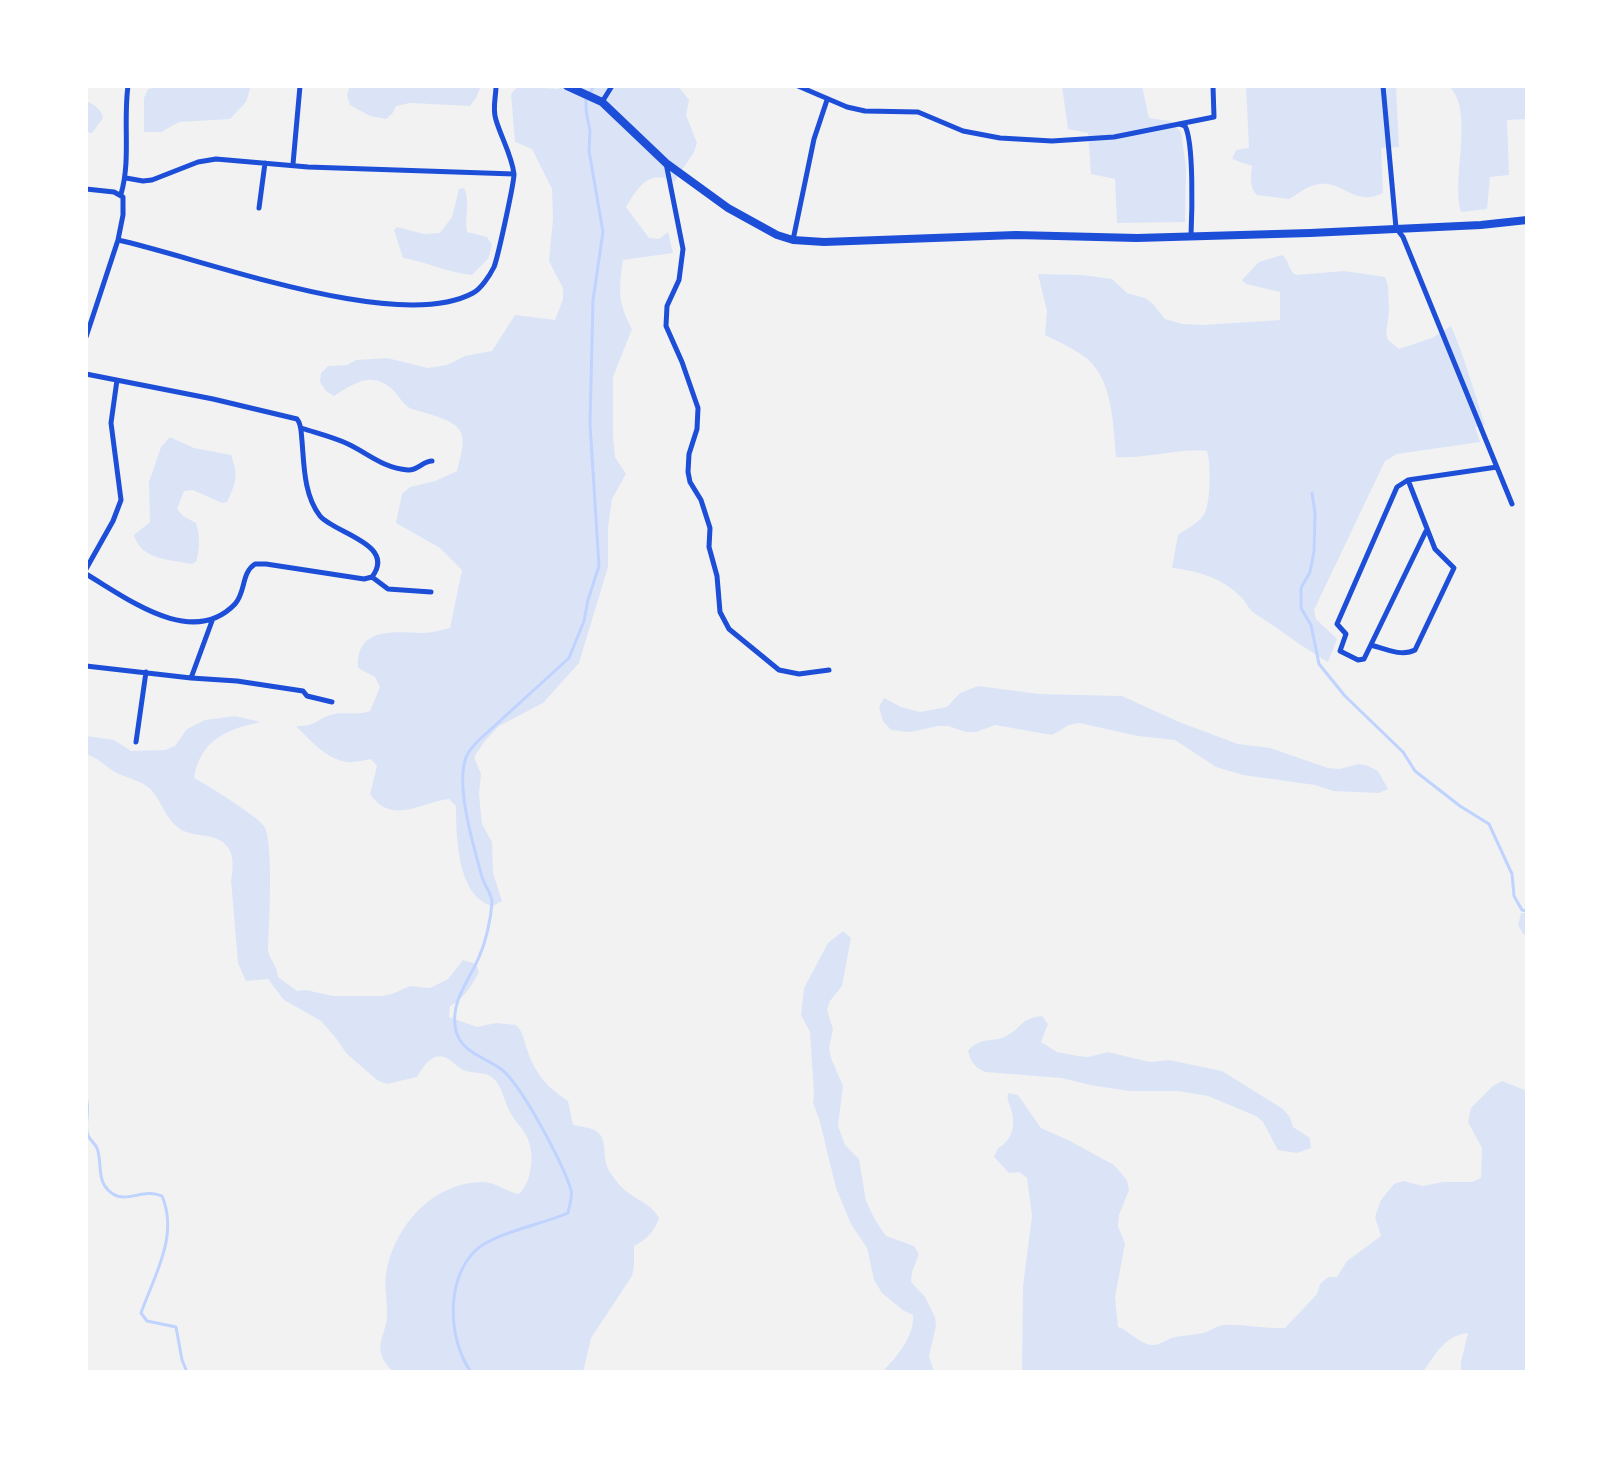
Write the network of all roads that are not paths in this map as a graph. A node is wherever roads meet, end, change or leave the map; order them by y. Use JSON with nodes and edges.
{"nodes":[{"id":1,"x":128,"y":86,"type":"edge"},
{"id":2,"x":300,"y":86,"type":"edge"},
{"id":3,"x":496,"y":86,"type":"edge"},
{"id":4,"x":567,"y":86,"type":"edge"},
{"id":5,"x":612,"y":86,"type":"edge"},
{"id":6,"x":798,"y":86,"type":"edge"},
{"id":7,"x":1213,"y":86,"type":"edge"},
{"id":8,"x":1383,"y":86,"type":"edge"},
{"id":9,"x":827,"y":100,"type":"junction"},
{"id":10,"x":602,"y":102,"type":"junction"},
{"id":11,"x":1178,"y":124,"type":"junction"},
{"id":12,"x":266,"y":163,"type":"junction"},
{"id":13,"x":666,"y":163,"type":"junction"},
{"id":14,"x":293,"y":164,"type":"junction"},
{"id":15,"x":514,"y":174,"type":"junction"},
{"id":16,"x":126,"y":178,"type":"junction"},
{"id":17,"x":86,"y":189,"type":"edge"},
{"id":18,"x":121,"y":194,"type":"junction"},
{"id":19,"x":259,"y":208,"type":"dead end"},
{"id":20,"x":1527,"y":220,"type":"edge"},
{"id":21,"x":1396,"y":228,"type":"junction"},
{"id":22,"x":1191,"y":236,"type":"junction"},
{"id":23,"x":118,"y":240,"type":"junction"},
{"id":24,"x":793,"y":240,"type":"junction"},
{"id":25,"x":86,"y":337,"type":"edge"},
{"id":26,"x":86,"y":374,"type":"edge"},
{"id":27,"x":117,"y":380,"type":"junction"},
{"id":28,"x":301,"y":428,"type":"junction"},
{"id":29,"x":432,"y":461,"type":"dead end"},
{"id":30,"x":1497,"y":467,"type":"junction"},
{"id":31,"x":1408,"y":480,"type":"junction"},
{"id":32,"x":1512,"y":504,"type":"dead end"},
{"id":33,"x":1426,"y":531,"type":"junction"},
{"id":34,"x":86,"y":569,"type":"edge"},
{"id":35,"x":86,"y":574,"type":"edge"},
{"id":36,"x":372,"y":577,"type":"junction"},
{"id":37,"x":431,"y":592,"type":"dead end"},
{"id":38,"x":212,"y":620,"type":"junction"},
{"id":39,"x":1372,"y":645,"type":"junction"},
{"id":40,"x":86,"y":666,"type":"edge"},
{"id":41,"x":829,"y":670,"type":"dead end"},
{"id":42,"x":146,"y":672,"type":"junction"},
{"id":43,"x":191,"y":678,"type":"junction"},
{"id":44,"x":332,"y":702,"type":"dead end"},
{"id":45,"x":136,"y":742,"type":"dead end"}],
"edges":[{"from":1,"to":16,"type":"street"},
{"from":2,"to":14,"type":"street"},
{"from":3,"to":15,"type":"street"},
{"from":4,"to":10,"type":"street"},
{"from":5,"to":10,"type":"street"},
{"from":6,"to":9,"type":"street"},
{"from":7,"to":11,"type":"street"},
{"from":8,"to":21,"type":"street"},
{"from":9,"to":11,"type":"street"},
{"from":9,"to":24,"type":"street"},
{"from":10,"to":13,"type":"street"},
{"from":11,"to":22,"type":"street"},
{"from":12,"to":14,"type":"street"},
{"from":12,"to":16,"type":"street"},
{"from":12,"to":19,"type":"street"},
{"from":13,"to":24,"type":"street"},
{"from":13,"to":41,"type":"street"},
{"from":14,"to":15,"type":"street"},
{"from":15,"to":23,"type":"street"},
{"from":16,"to":18,"type":"street"},
{"from":17,"to":18,"type":"street"},
{"from":18,"to":23,"type":"street"},
{"from":20,"to":21,"type":"street"},
{"from":21,"to":22,"type":"street"},
{"from":21,"to":30,"type":"street"},
{"from":22,"to":24,"type":"street"},
{"from":23,"to":25,"type":"street"},
{"from":26,"to":27,"type":"street"},
{"from":27,"to":28,"type":"street"},
{"from":27,"to":34,"type":"street"},
{"from":28,"to":29,"type":"street"},
{"from":28,"to":36,"type":"street"},
{"from":30,"to":31,"type":"street"},
{"from":30,"to":32,"type":"street"},
{"from":31,"to":33,"type":"street"},
{"from":31,"to":39,"type":"street"},
{"from":33,"to":39,"type":"street"},
{"from":33,"to":39,"type":"street"},
{"from":35,"to":38,"type":"street"},
{"from":36,"to":37,"type":"street"},
{"from":36,"to":38,"type":"street"},
{"from":38,"to":43,"type":"street"},
{"from":40,"to":42,"type":"street"},
{"from":42,"to":43,"type":"street"},
{"from":42,"to":45,"type":"street"},
{"from":43,"to":44,"type":"street"}]}
